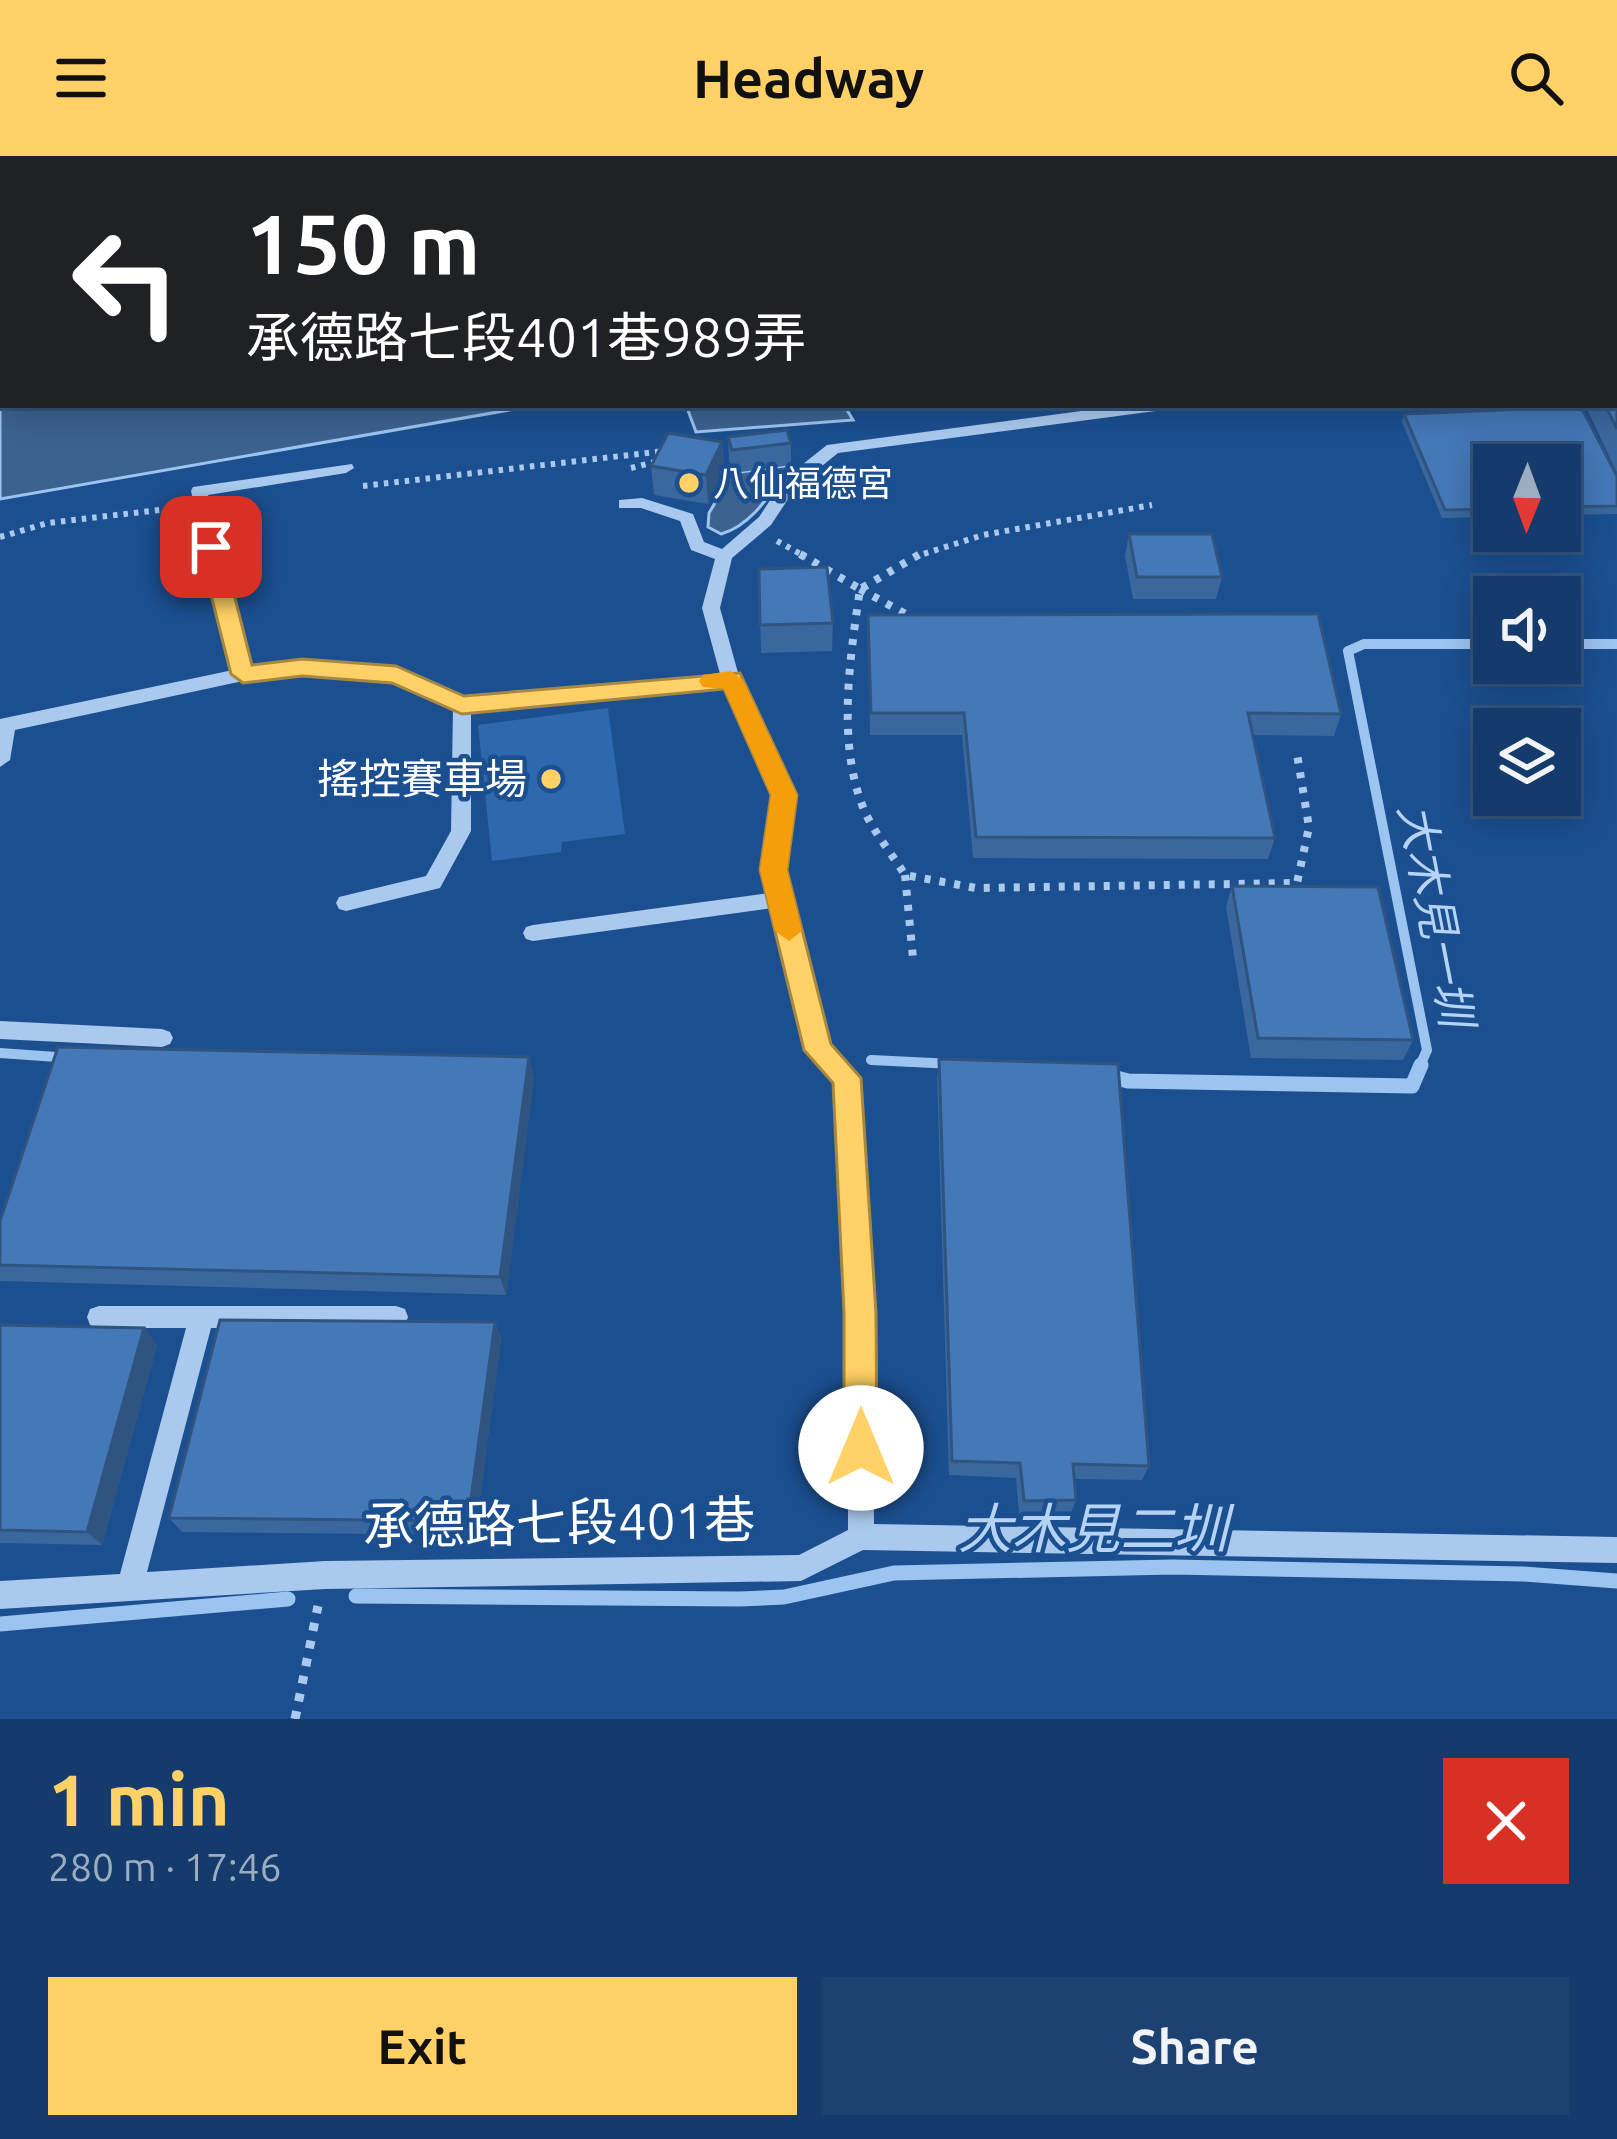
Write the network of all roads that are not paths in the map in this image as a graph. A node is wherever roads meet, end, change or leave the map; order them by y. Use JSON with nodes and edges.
{"nodes":[{"id":1,"x":1140,"y":408,"type":"edge"},
{"id":2,"x":346,"y":468,"type":"dead end"},
{"id":3,"x":625,"y":504,"type":"dead end"},
{"id":4,"x":724,"y":556,"type":"junction"},
{"id":5,"x":243,"y":674,"type":"junction"},
{"id":6,"x":731,"y":680,"type":"junction"},
{"id":7,"x":462,"y":705,"type":"junction"},
{"id":8,"x":3,"y":725,"type":"edge"},
{"id":9,"x":0,"y":760,"type":"edge"},
{"id":10,"x":781,"y":899,"type":"junction"},
{"id":11,"x":346,"y":903,"type":"dead end"},
{"id":12,"x":533,"y":933,"type":"dead end"},
{"id":13,"x":0,"y":1030,"type":"edge"},
{"id":14,"x":162,"y":1038,"type":"dead end"},
{"id":15,"x":99,"y":1316,"type":"dead end"},
{"id":16,"x":396,"y":1317,"type":"edge"},
{"id":17,"x":201,"y":1318,"type":"junction"},
{"id":18,"x":861,"y":1537,"type":"junction"},
{"id":19,"x":1617,"y":1550,"type":"edge"},
{"id":20,"x":130,"y":1587,"type":"junction"},
{"id":21,"x":0,"y":1595,"type":"edge"}],
"edges":[{"from":1,"to":4,"type":"street"},
{"from":2,"to":5,"type":"street"},
{"from":3,"to":4,"type":"street"},
{"from":4,"to":6,"type":"street"},
{"from":5,"to":7,"type":"street"},
{"from":5,"to":8,"type":"street"},
{"from":6,"to":7,"type":"street"},
{"from":6,"to":10,"type":"street"},
{"from":7,"to":11,"type":"street"},
{"from":8,"to":9,"type":"street"},
{"from":10,"to":12,"type":"street"},
{"from":10,"to":18,"type":"street"},
{"from":13,"to":14,"type":"street"},
{"from":15,"to":17,"type":"street"},
{"from":16,"to":17,"type":"street"},
{"from":17,"to":20,"type":"street"},
{"from":18,"to":19,"type":"street","name":"承德路七段401巷"},
{"from":18,"to":20,"type":"street","name":"承德路七段401巷"},
{"from":20,"to":21,"type":"street","name":"承德路七段401巷"}]}
